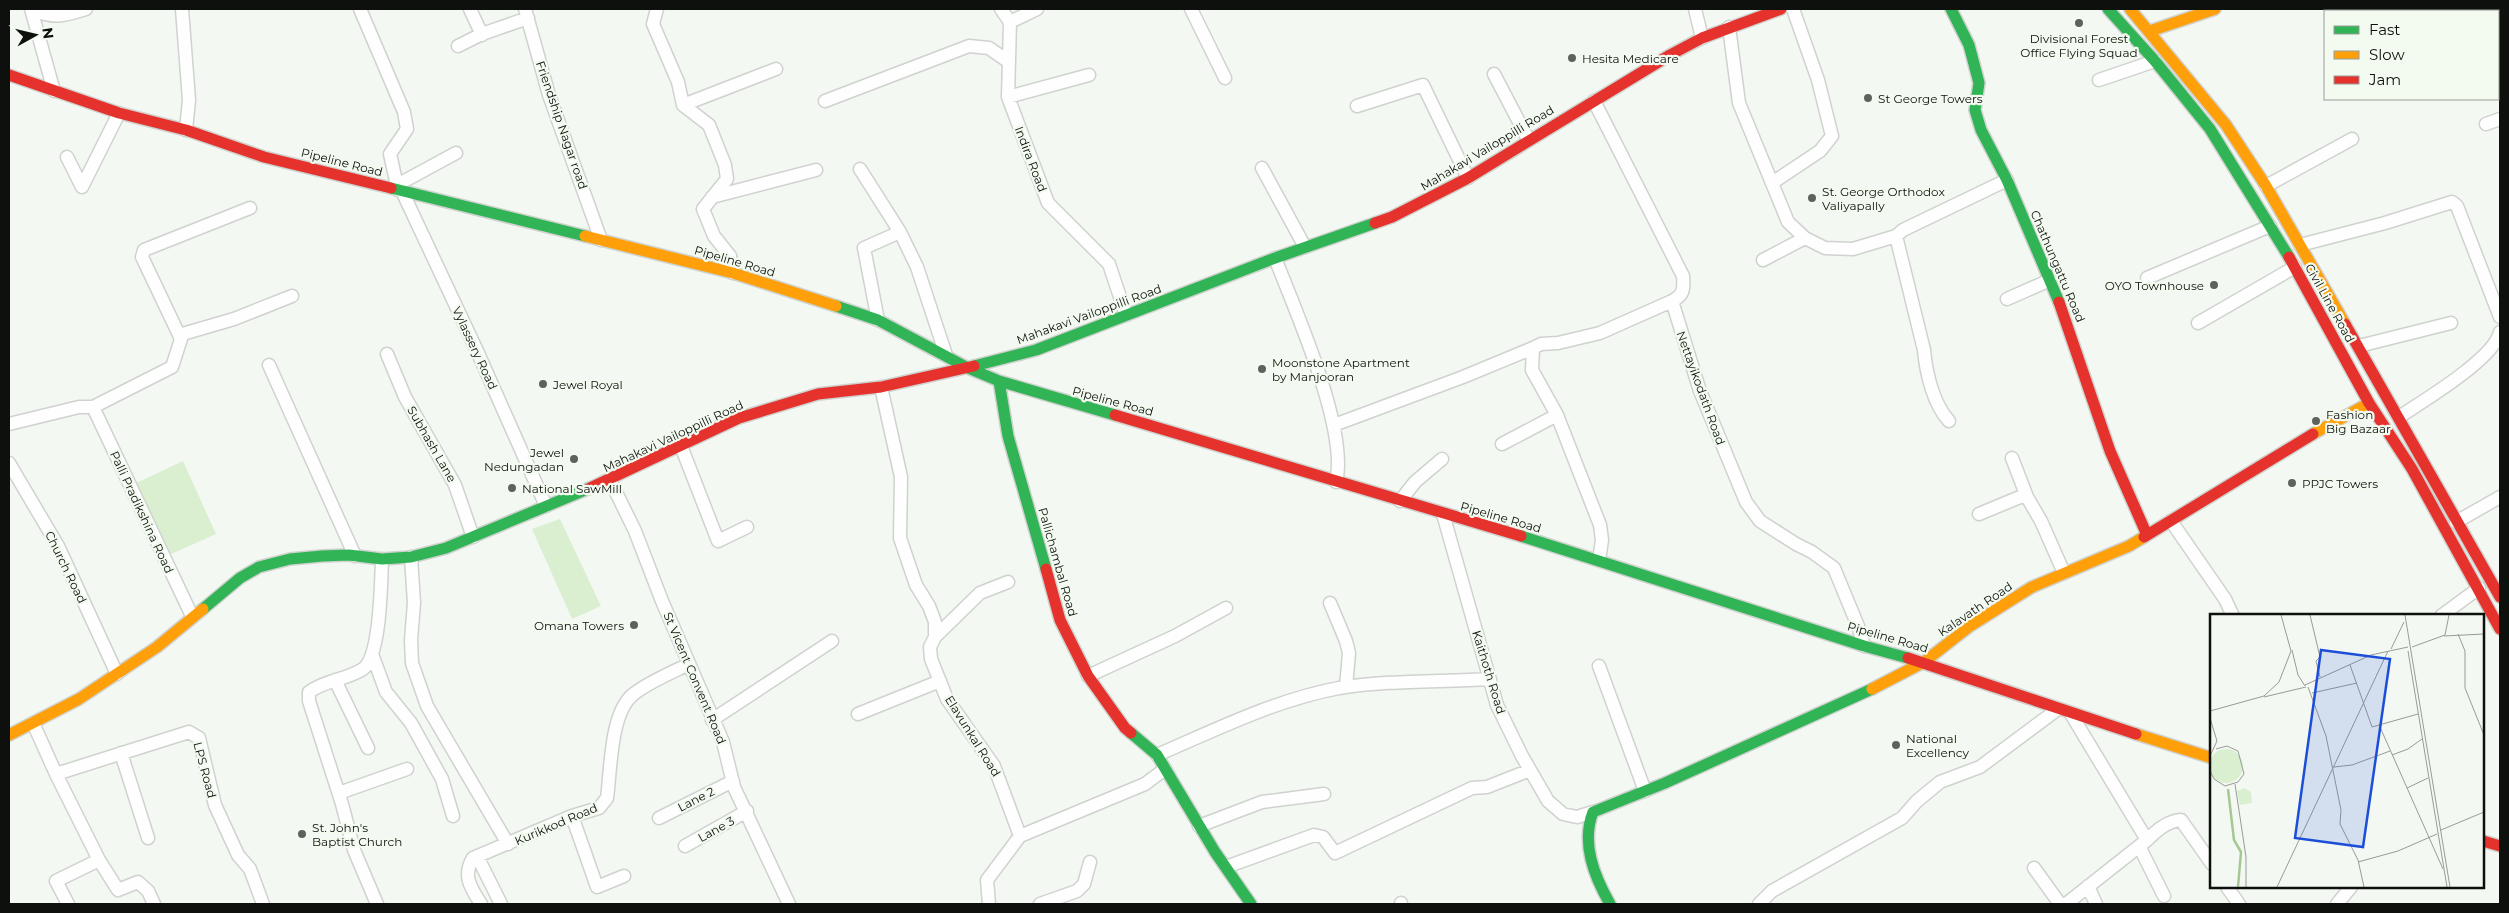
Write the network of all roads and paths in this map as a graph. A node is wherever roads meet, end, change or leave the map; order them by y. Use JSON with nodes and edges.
{"nodes":[{"id":1,"x":31,"y":9,"type":"edge"},
{"id":2,"x":86,"y":9,"type":"edge"},
{"id":3,"x":182,"y":9,"type":"edge"},
{"id":4,"x":360,"y":9,"type":"edge"},
{"id":5,"x":470,"y":9,"type":"edge"},
{"id":6,"x":657,"y":9,"type":"edge"},
{"id":7,"x":1001,"y":9,"type":"edge"},
{"id":8,"x":1037,"y":9,"type":"edge"},
{"id":9,"x":1190,"y":9,"type":"edge"},
{"id":10,"x":1695,"y":9,"type":"edge"},
{"id":11,"x":1781,"y":9,"type":"edge"},
{"id":12,"x":1793,"y":9,"type":"edge"},
{"id":13,"x":1952,"y":9,"type":"edge"},
{"id":14,"x":2108,"y":9,"type":"edge"},
{"id":15,"x":2130,"y":9,"type":"edge"},
{"id":16,"x":2215,"y":9,"type":"edge"},
{"id":17,"x":527,"y":14,"type":"edge"},
{"id":18,"x":1010,"y":22,"type":"junction"},
{"id":19,"x":1729,"y":27,"type":"junction"},
{"id":20,"x":2150,"y":31,"type":"junction"},
{"id":21,"x":482,"y":35,"type":"junction"},
{"id":22,"x":1702,"y":38,"type":"junction"},
{"id":23,"x":458,"y":46,"type":"dead end"},
{"id":24,"x":2155,"y":61,"type":"junction"},
{"id":25,"x":1009,"y":62,"type":"junction"},
{"id":26,"x":776,"y":69,"type":"dead end"},
{"id":27,"x":1494,"y":74,"type":"dead end"},
{"id":28,"x":9,"y":75,"type":"edge"},
{"id":29,"x":1089,"y":75,"type":"dead end"},
{"id":30,"x":1225,"y":78,"type":"dead end"},
{"id":31,"x":2099,"y":80,"type":"dead end"},
{"id":32,"x":54,"y":91,"type":"junction"},
{"id":33,"x":1008,"y":97,"type":"junction"},
{"id":34,"x":825,"y":101,"type":"dead end"},
{"id":35,"x":1594,"y":101,"type":"junction"},
{"id":36,"x":683,"y":105,"type":"junction"},
{"id":37,"x":1357,"y":106,"type":"dead end"},
{"id":38,"x":119,"y":112,"type":"junction"},
{"id":39,"x":2500,"y":119,"type":"edge"},
{"id":40,"x":2486,"y":124,"type":"dead end"},
{"id":41,"x":186,"y":130,"type":"junction"},
{"id":42,"x":1528,"y":139,"type":"junction"},
{"id":43,"x":2352,"y":139,"type":"dead end"},
{"id":44,"x":456,"y":153,"type":"dead end"},
{"id":45,"x":67,"y":156,"type":"dead end"},
{"id":46,"x":1262,"y":168,"type":"dead end"},
{"id":47,"x":860,"y":169,"type":"dead end"},
{"id":48,"x":816,"y":170,"type":"dead end"},
{"id":49,"x":1468,"y":178,"type":"junction"},
{"id":50,"x":2007,"y":180,"type":"junction"},
{"id":51,"x":1772,"y":183,"type":"junction"},
{"id":52,"x":2266,"y":186,"type":"junction"},
{"id":53,"x":399,"y":189,"type":"junction"},
{"id":54,"x":712,"y":198,"type":"junction"},
{"id":55,"x":250,"y":208,"type":"dead end"},
{"id":56,"x":2270,"y":226,"type":"junction"},
{"id":57,"x":900,"y":232,"type":"junction"},
{"id":58,"x":1896,"y":236,"type":"junction"},
{"id":59,"x":1805,"y":238,"type":"junction"},
{"id":60,"x":601,"y":240,"type":"junction"},
{"id":61,"x":2300,"y":245,"type":"junction"},
{"id":62,"x":1305,"y":247,"type":"junction"},
{"id":63,"x":1275,"y":258,"type":"junction"},
{"id":64,"x":1763,"y":260,"type":"dead end"},
{"id":65,"x":2295,"y":267,"type":"junction"},
{"id":66,"x":732,"y":273,"type":"junction"},
{"id":67,"x":2147,"y":278,"type":"dead end"},
{"id":68,"x":2050,"y":280,"type":"junction"},
{"id":69,"x":292,"y":296,"type":"dead end"},
{"id":70,"x":2330,"y":296,"type":"junction"},
{"id":71,"x":2007,"y":299,"type":"dead end"},
{"id":72,"x":1672,"y":302,"type":"junction"},
{"id":73,"x":2316,"y":305,"type":"junction"},
{"id":74,"x":1126,"y":315,"type":"junction"},
{"id":75,"x":2500,"y":317,"type":"edge"},
{"id":76,"x":878,"y":320,"type":"junction"},
{"id":77,"x":2198,"y":323,"type":"dead end"},
{"id":78,"x":2451,"y":323,"type":"dead end"},
{"id":79,"x":2500,"y":332,"type":"edge"},
{"id":80,"x":179,"y":335,"type":"junction"},
{"id":81,"x":2359,"y":346,"type":"junction"},
{"id":82,"x":1533,"y":348,"type":"junction"},
{"id":83,"x":387,"y":354,"type":"dead end"},
{"id":84,"x":946,"y":355,"type":"junction"},
{"id":85,"x":269,"y":365,"type":"dead end"},
{"id":86,"x":968,"y":368,"type":"junction"},
{"id":87,"x":1000,"y":381,"type":"junction"},
{"id":88,"x":881,"y":387,"type":"junction"},
{"id":89,"x":2369,"y":403,"type":"junction"},
{"id":90,"x":93,"y":407,"type":"junction"},
{"id":91,"x":1557,"y":415,"type":"junction"},
{"id":92,"x":2399,"y":417,"type":"junction"},
{"id":93,"x":1949,"y":421,"type":"dead end"},
{"id":94,"x":9,"y":424,"type":"edge"},
{"id":95,"x":1334,"y":425,"type":"junction"},
{"id":96,"x":1502,"y":444,"type":"dead end"},
{"id":97,"x":681,"y":446,"type":"junction"},
{"id":98,"x":2012,"y":458,"type":"dead end"},
{"id":99,"x":1442,"y":460,"type":"dead end"},
{"id":100,"x":9,"y":463,"type":"edge"},
{"id":101,"x":610,"y":480,"type":"junction"},
{"id":102,"x":1336,"y":482,"type":"junction"},
{"id":103,"x":2027,"y":497,"type":"junction"},
{"id":104,"x":2500,"y":497,"type":"edge"},
{"id":105,"x":1400,"y":501,"type":"junction"},
{"id":106,"x":546,"y":506,"type":"junction"},
{"id":107,"x":1443,"y":514,"type":"junction"},
{"id":108,"x":1979,"y":514,"type":"dead end"},
{"id":109,"x":2171,"y":521,"type":"junction"},
{"id":110,"x":2456,"y":522,"type":"junction"},
{"id":111,"x":748,"y":527,"type":"dead end"},
{"id":112,"x":2147,"y":535,"type":"junction"},
{"id":113,"x":473,"y":536,"type":"junction"},
{"id":114,"x":355,"y":556,"type":"junction"},
{"id":115,"x":411,"y":557,"type":"junction"},
{"id":116,"x":382,"y":559,"type":"junction"},
{"id":117,"x":1599,"y":560,"type":"junction"},
{"id":118,"x":2064,"y":573,"type":"junction"},
{"id":119,"x":1008,"y":582,"type":"dead end"},
{"id":120,"x":2479,"y":588,"type":"junction"},
{"id":121,"x":2500,"y":597,"type":"edge"},
{"id":122,"x":1330,"y":603,"type":"dead end"},
{"id":123,"x":1226,"y":608,"type":"dead end"},
{"id":124,"x":2231,"y":614,"type":"edge"},
{"id":125,"x":2444,"y":614,"type":"edge"},
{"id":126,"x":192,"y":616,"type":"junction"},
{"id":127,"x":2500,"y":629,"type":"edge"},
{"id":128,"x":935,"y":637,"type":"junction"},
{"id":129,"x":832,"y":641,"type":"dead end"},
{"id":130,"x":1864,"y":646,"type":"junction"},
{"id":131,"x":372,"y":654,"type":"junction"},
{"id":132,"x":1924,"y":662,"type":"junction"},
{"id":133,"x":688,"y":664,"type":"junction"},
{"id":134,"x":1599,"y":666,"type":"dead end"},
{"id":135,"x":117,"y":674,"type":"junction"},
{"id":136,"x":1088,"y":676,"type":"junction"},
{"id":137,"x":1490,"y":678,"type":"junction"},
{"id":138,"x":335,"y":680,"type":"junction"},
{"id":139,"x":940,"y":681,"type":"junction"},
{"id":140,"x":1346,"y":687,"type":"junction"},
{"id":141,"x":2058,"y":709,"type":"junction"},
{"id":142,"x":858,"y":714,"type":"dead end"},
{"id":143,"x":2071,"y":714,"type":"junction"},
{"id":144,"x":712,"y":720,"type":"junction"},
{"id":145,"x":33,"y":723,"type":"junction"},
{"id":146,"x":9,"y":735,"type":"edge"},
{"id":147,"x":368,"y":748,"type":"dead end"},
{"id":148,"x":121,"y":753,"type":"junction"},
{"id":149,"x":1157,"y":755,"type":"junction"},
{"id":150,"x":2210,"y":757,"type":"edge"},
{"id":151,"x":407,"y":769,"type":"dead end"},
{"id":152,"x":1165,"y":769,"type":"junction"},
{"id":153,"x":1530,"y":770,"type":"junction"},
{"id":154,"x":56,"y":774,"type":"junction"},
{"id":155,"x":733,"y":781,"type":"junction"},
{"id":156,"x":1645,"y":791,"type":"junction"},
{"id":157,"x":339,"y":793,"type":"junction"},
{"id":158,"x":1324,"y":794,"type":"dead end"},
{"id":159,"x":746,"y":811,"type":"junction"},
{"id":160,"x":1593,"y":812,"type":"junction"},
{"id":161,"x":453,"y":816,"type":"dead end"},
{"id":162,"x":572,"y":816,"type":"junction"},
{"id":163,"x":660,"y":818,"type":"dead end"},
{"id":164,"x":1199,"y":826,"type":"junction"},
{"id":165,"x":1020,"y":836,"type":"junction"},
{"id":166,"x":148,"y":838,"type":"dead end"},
{"id":167,"x":2484,"y":841,"type":"edge"},
{"id":168,"x":2143,"y":843,"type":"junction"},
{"id":169,"x":508,"y":844,"type":"junction"},
{"id":170,"x":685,"y":846,"type":"dead end"},
{"id":171,"x":2500,"y":846,"type":"edge"},
{"id":172,"x":477,"y":856,"type":"junction"},
{"id":173,"x":99,"y":860,"type":"junction"},
{"id":174,"x":2210,"y":861,"type":"edge"},
{"id":175,"x":1090,"y":862,"type":"dead end"},
{"id":176,"x":1226,"y":868,"type":"junction"},
{"id":177,"x":2034,"y":868,"type":"dead end"},
{"id":178,"x":624,"y":876,"type":"dead end"},
{"id":179,"x":2088,"y":886,"type":"junction"},
{"id":180,"x":2228,"y":888,"type":"edge"},
{"id":181,"x":2350,"y":888,"type":"edge"},
{"id":182,"x":2164,"y":896,"type":"dead end"},
{"id":183,"x":68,"y":904,"type":"edge"},
{"id":184,"x":154,"y":904,"type":"edge"},
{"id":185,"x":264,"y":904,"type":"edge"},
{"id":186,"x":377,"y":904,"type":"edge"},
{"id":187,"x":481,"y":904,"type":"edge"},
{"id":188,"x":501,"y":904,"type":"edge"},
{"id":189,"x":789,"y":904,"type":"edge"},
{"id":190,"x":989,"y":904,"type":"edge"},
{"id":191,"x":1040,"y":904,"type":"edge"},
{"id":192,"x":1251,"y":904,"type":"edge"},
{"id":193,"x":1610,"y":904,"type":"edge"},
{"id":194,"x":1759,"y":904,"type":"edge"},
{"id":195,"x":2060,"y":904,"type":"edge"},
{"id":196,"x":2066,"y":904,"type":"edge"},
{"id":197,"x":2096,"y":904,"type":"edge"},
{"id":198,"x":2240,"y":904,"type":"edge"},
{"id":199,"x":2337,"y":904,"type":"edge"}],
"edges":[{"from":1,"to":2,"type":"street"},
{"from":1,"to":32,"type":"street"},
{"from":3,"to":41,"type":"street"},
{"from":4,"to":53,"type":"street","name":"Vylassery Road"},
{"from":5,"to":21,"type":"street"},
{"from":6,"to":36,"type":"street"},
{"from":7,"to":18,"type":"street"},
{"from":8,"to":18,"type":"street"},
{"from":9,"to":30,"type":"street"},
{"from":10,"to":22,"type":"street"},
{"from":11,"to":19,"type":"street","name":"Mahakavi Vailoppilli Road"},
{"from":12,"to":51,"type":"street"},
{"from":13,"to":50,"type":"street","name":"Chathungattu Road"},
{"from":14,"to":24,"type":"street","name":"Civil Line Road"},
{"from":15,"to":20,"type":"street","name":"Civil Line Road"},
{"from":16,"to":20,"type":"street"},
{"from":17,"to":21,"type":"street"},
{"from":17,"to":60,"type":"street","name":"Friendship Nagar road"},
{"from":18,"to":25,"type":"street","name":"Indira Road"},
{"from":19,"to":22,"type":"street","name":"Mahakavi Vailoppilli Road"},
{"from":19,"to":51,"type":"street"},
{"from":20,"to":52,"type":"street","name":"Civil Line Road"},
{"from":21,"to":23,"type":"street"},
{"from":22,"to":35,"type":"street","name":"Mahakavi Vailoppilli Road"},
{"from":24,"to":31,"type":"street"},
{"from":24,"to":56,"type":"street","name":"Civil Line Road"},
{"from":25,"to":33,"type":"street","name":"Indira Road"},
{"from":25,"to":34,"type":"street"},
{"from":26,"to":36,"type":"street"},
{"from":27,"to":42,"type":"street"},
{"from":28,"to":32,"type":"street","name":"Pipeline Road"},
{"from":29,"to":33,"type":"street"},
{"from":32,"to":38,"type":"street","name":"Pipeline Road"},
{"from":33,"to":74,"type":"street","name":"Indira Road"},
{"from":35,"to":42,"type":"street","name":"Mahakavi Vailoppilli Road"},
{"from":35,"to":72,"type":"street"},
{"from":36,"to":54,"type":"street"},
{"from":37,"to":49,"type":"street"},
{"from":38,"to":41,"type":"street","name":"Pipeline Road"},
{"from":38,"to":45,"type":"street"},
{"from":39,"to":40,"type":"street"},
{"from":41,"to":53,"type":"street","name":"Pipeline Road"},
{"from":42,"to":49,"type":"street","name":"Mahakavi Vailoppilli Road"},
{"from":43,"to":52,"type":"street"},
{"from":44,"to":53,"type":"street"},
{"from":46,"to":62,"type":"street"},
{"from":47,"to":57,"type":"street"},
{"from":48,"to":54,"type":"street"},
{"from":49,"to":62,"type":"street","name":"Mahakavi Vailoppilli Road"},
{"from":50,"to":58,"type":"street"},
{"from":50,"to":68,"type":"street","name":"Chathungattu Road"},
{"from":51,"to":59,"type":"street"},
{"from":52,"to":61,"type":"street","name":"Civil Line Road"},
{"from":53,"to":60,"type":"street","name":"Pipeline Road"},
{"from":53,"to":106,"type":"street","name":"Vylassery Road"},
{"from":54,"to":66,"type":"street"},
{"from":55,"to":80,"type":"street"},
{"from":56,"to":65,"type":"street","name":"Civil Line Road"},
{"from":56,"to":67,"type":"street"},
{"from":57,"to":76,"type":"street"},
{"from":57,"to":84,"type":"street"},
{"from":58,"to":59,"type":"street"},
{"from":58,"to":93,"type":"street"},
{"from":59,"to":64,"type":"street"},
{"from":60,"to":66,"type":"street","name":"Pipeline Road"},
{"from":61,"to":70,"type":"street","name":"Civil Line Road"},
{"from":61,"to":75,"type":"street"},
{"from":62,"to":63,"type":"street","name":"Mahakavi Vailoppilli Road"},
{"from":63,"to":74,"type":"street","name":"Mahakavi Vailoppilli Road"},
{"from":63,"to":95,"type":"street"},
{"from":65,"to":73,"type":"street","name":"Civil Line Road"},
{"from":65,"to":77,"type":"street"},
{"from":66,"to":76,"type":"street","name":"Pipeline Road"},
{"from":68,"to":71,"type":"street"},
{"from":68,"to":112,"type":"street","name":"Chathungattu Road"},
{"from":69,"to":80,"type":"street"},
{"from":70,"to":73,"type":"street"},
{"from":70,"to":81,"type":"street","name":"Civil Line Road"},
{"from":72,"to":82,"type":"street"},
{"from":72,"to":130,"type":"street","name":"Nettayikodath Road"},
{"from":73,"to":89,"type":"street","name":"Civil Line Road"},
{"from":74,"to":86,"type":"street","name":"Mahakavi Vailoppilli Road"},
{"from":76,"to":84,"type":"street","name":"Pipeline Road"},
{"from":78,"to":81,"type":"street"},
{"from":79,"to":92,"type":"street"},
{"from":80,"to":90,"type":"street"},
{"from":81,"to":92,"type":"street","name":"Civil Line Road"},
{"from":82,"to":91,"type":"street"},
{"from":82,"to":95,"type":"street"},
{"from":83,"to":113,"type":"street","name":"Subhash Lane"},
{"from":84,"to":86,"type":"street","name":"Pipeline Road"},
{"from":85,"to":114,"type":"street"},
{"from":86,"to":87,"type":"street","name":"Pipeline Road"},
{"from":86,"to":88,"type":"street","name":"Mahakavi Vailoppilli Road"},
{"from":87,"to":102,"type":"street","name":"Pipeline Road"},
{"from":87,"to":136,"type":"street","name":"Pallichambal Road"},
{"from":88,"to":97,"type":"street","name":"Mahakavi Vailoppilli Road"},
{"from":88,"to":128,"type":"street","name":"Elavunkal Road"},
{"from":89,"to":109,"type":"street","name":"Kalavath Road"},
{"from":89,"to":120,"type":"street","name":"Civil Line Road"},
{"from":90,"to":94,"type":"street"},
{"from":90,"to":126,"type":"street","name":"Palli Pradikshina Road"},
{"from":91,"to":96,"type":"street"},
{"from":91,"to":117,"type":"street"},
{"from":92,"to":110,"type":"street","name":"Civil Line Road"},
{"from":95,"to":102,"type":"street"},
{"from":97,"to":101,"type":"street","name":"Mahakavi Vailoppilli Road"},
{"from":97,"to":111,"type":"street"},
{"from":98,"to":103,"type":"street"},
{"from":99,"to":105,"type":"street"},
{"from":100,"to":135,"type":"street","name":"Church Road"},
{"from":101,"to":106,"type":"street","name":"Mahakavi Vailoppilli Road"},
{"from":101,"to":133,"type":"street","name":"St Vicent Convent Road"},
{"from":102,"to":105,"type":"street","name":"Pipeline Road"},
{"from":103,"to":108,"type":"street"},
{"from":103,"to":118,"type":"street"},
{"from":104,"to":110,"type":"street"},
{"from":105,"to":107,"type":"street","name":"Pipeline Road"},
{"from":106,"to":113,"type":"street","name":"Mahakavi Vailoppilli Road"},
{"from":107,"to":117,"type":"street","name":"Pipeline Road"},
{"from":107,"to":137,"type":"street","name":"Kaithoth Road"},
{"from":109,"to":112,"type":"street","name":"Kalavath Road"},
{"from":109,"to":124,"type":"street"},
{"from":110,"to":121,"type":"street","name":"Civil Line Road"},
{"from":112,"to":118,"type":"street","name":"Kalavath Road"},
{"from":113,"to":115,"type":"street","name":"Mahakavi Vailoppilli Road"},
{"from":114,"to":116,"type":"street","name":"Mahakavi Vailoppilli Road"},
{"from":114,"to":126,"type":"street","name":"Mahakavi Vailoppilli Road"},
{"from":115,"to":116,"type":"street","name":"Mahakavi Vailoppilli Road"},
{"from":115,"to":169,"type":"street"},
{"from":116,"to":131,"type":"street"},
{"from":117,"to":130,"type":"street","name":"Pipeline Road"},
{"from":118,"to":132,"type":"street","name":"Kalavath Road"},
{"from":119,"to":128,"type":"street"},
{"from":120,"to":125,"type":"street"},
{"from":120,"to":127,"type":"street","name":"Civil Line Road"},
{"from":122,"to":140,"type":"street"},
{"from":123,"to":136,"type":"street"},
{"from":126,"to":135,"type":"street","name":"Mahakavi Vailoppilli Road"},
{"from":128,"to":139,"type":"street","name":"Elavunkal Road"},
{"from":129,"to":144,"type":"street"},
{"from":130,"to":132,"type":"street","name":"Pipeline Road"},
{"from":131,"to":138,"type":"street"},
{"from":131,"to":161,"type":"street"},
{"from":132,"to":141,"type":"street","name":"Pipeline Road"},
{"from":132,"to":156,"type":"street","name":"Kalavath Road"},
{"from":133,"to":144,"type":"street","name":"St Vicent Convent Road"},
{"from":133,"to":162,"type":"street","name":"Kurikkod Road"},
{"from":134,"to":156,"type":"street"},
{"from":135,"to":145,"type":"street","name":"Mahakavi Vailoppilli Road"},
{"from":136,"to":149,"type":"street","name":"Pallichambal Road"},
{"from":137,"to":140,"type":"street"},
{"from":137,"to":153,"type":"street","name":"Kaithoth Road"},
{"from":138,"to":147,"type":"street"},
{"from":138,"to":157,"type":"street"},
{"from":139,"to":142,"type":"street"},
{"from":139,"to":165,"type":"street","name":"Elavunkal Road"},
{"from":140,"to":149,"type":"street"},
{"from":141,"to":143,"type":"street","name":"Pipeline Road"},
{"from":141,"to":194,"type":"street"},
{"from":143,"to":150,"type":"street","name":"Pipeline Road"},
{"from":143,"to":168,"type":"street"},
{"from":144,"to":155,"type":"street","name":"St Vicent Convent Road"},
{"from":145,"to":146,"type":"street","name":"Mahakavi Vailoppilli Road"},
{"from":145,"to":154,"type":"street"},
{"from":148,"to":154,"type":"street","name":"LPS Road"},
{"from":148,"to":166,"type":"street"},
{"from":148,"to":185,"type":"street","name":"LPS Road"},
{"from":149,"to":152,"type":"street","name":"Pallichambal Road"},
{"from":151,"to":157,"type":"street"},
{"from":152,"to":164,"type":"street","name":"Pallichambal Road"},
{"from":152,"to":165,"type":"street"},
{"from":153,"to":160,"type":"street","name":"Kaithoth Road"},
{"from":153,"to":176,"type":"street"},
{"from":154,"to":173,"type":"street"},
{"from":155,"to":159,"type":"street","name":"St Vicent Convent Road"},
{"from":155,"to":163,"type":"street","name":"Lane 2"},
{"from":156,"to":160,"type":"street","name":"Kalavath Road"},
{"from":157,"to":186,"type":"street"},
{"from":158,"to":164,"type":"street"},
{"from":159,"to":170,"type":"street","name":"Lane 3"},
{"from":159,"to":189,"type":"street","name":"St Vicent Convent Road"},
{"from":160,"to":193,"type":"street"},
{"from":162,"to":169,"type":"street","name":"Kurikkod Road"},
{"from":162,"to":178,"type":"street"},
{"from":164,"to":176,"type":"street","name":"Pallichambal Road"},
{"from":165,"to":190,"type":"street"},
{"from":167,"to":171,"type":"street"},
{"from":168,"to":174,"type":"street"},
{"from":168,"to":179,"type":"street"},
{"from":168,"to":182,"type":"street"},
{"from":169,"to":172,"type":"street","name":"Kurikkod Road"},
{"from":172,"to":187,"type":"street"},
{"from":172,"to":188,"type":"street"},
{"from":173,"to":183,"type":"street"},
{"from":173,"to":184,"type":"street"},
{"from":175,"to":191,"type":"street"},
{"from":176,"to":192,"type":"street","name":"Pallichambal Road"},
{"from":177,"to":195,"type":"street"},
{"from":179,"to":196,"type":"street"},
{"from":179,"to":197,"type":"street"},
{"from":180,"to":198,"type":"street"},
{"from":181,"to":199,"type":"street"}]}
